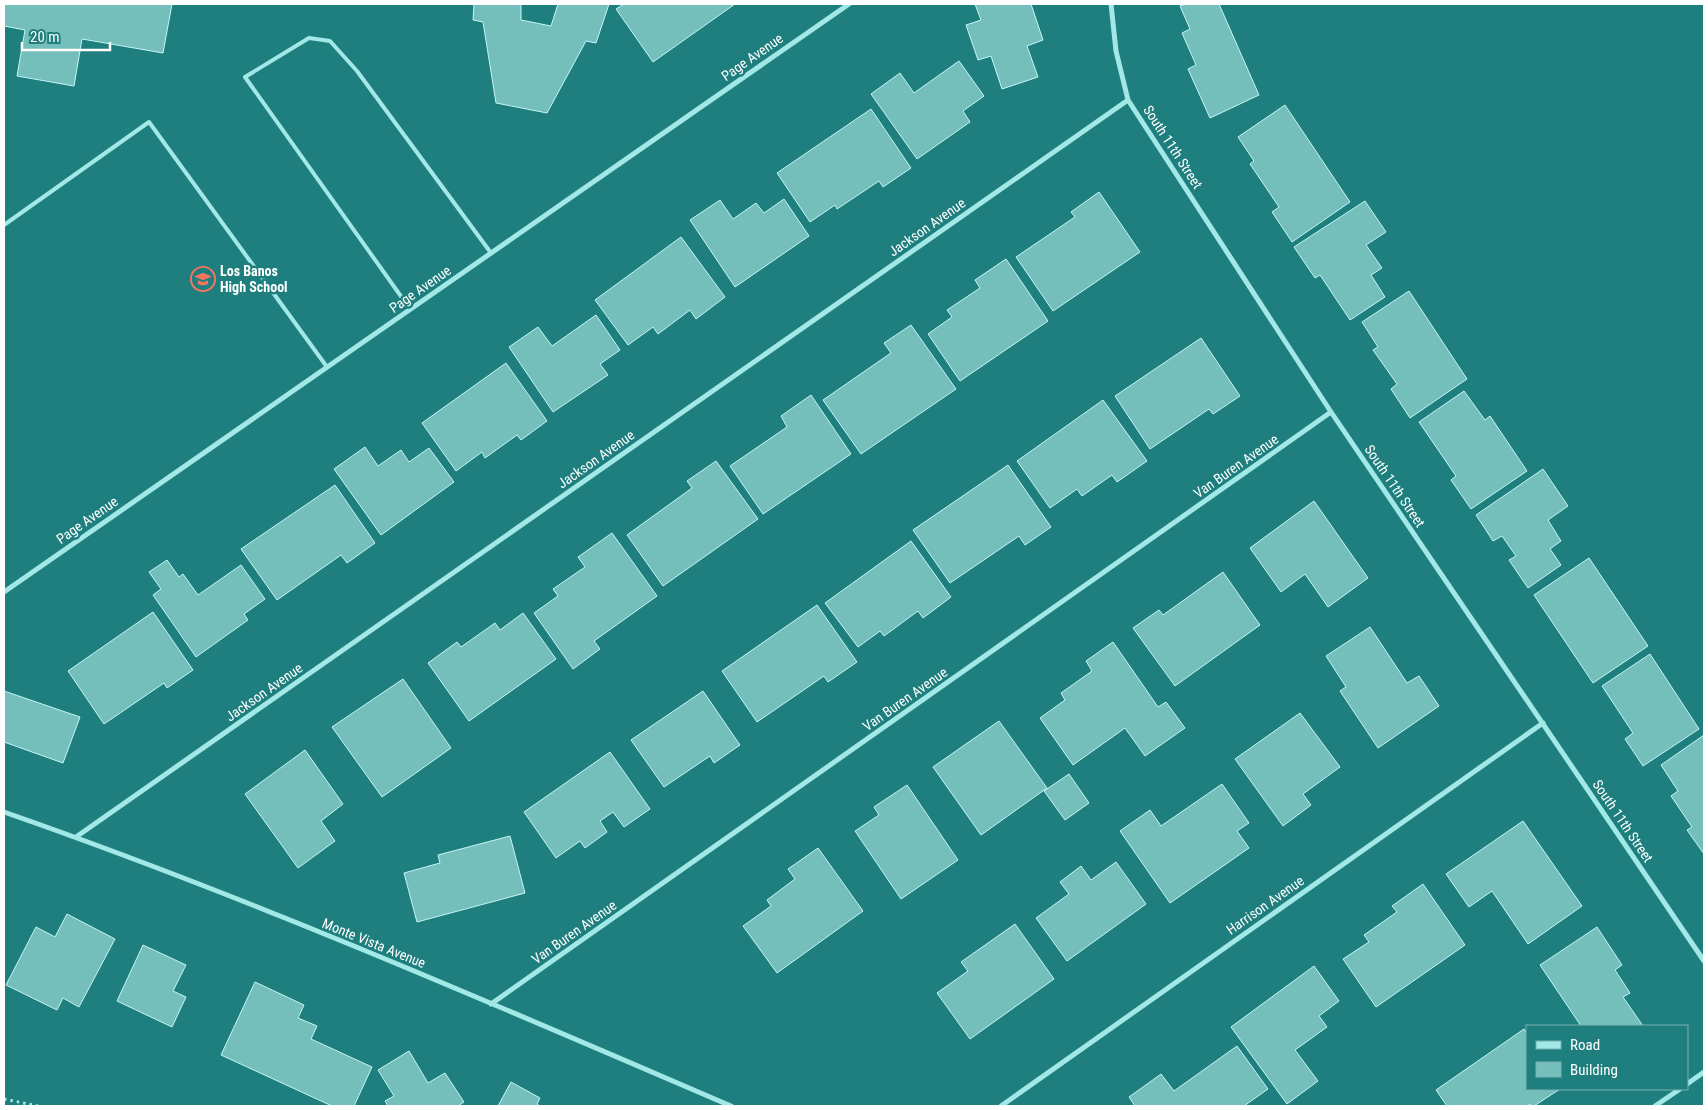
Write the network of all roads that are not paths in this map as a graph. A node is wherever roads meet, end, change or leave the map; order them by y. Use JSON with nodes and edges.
{"nodes":[{"id":1,"x":849,"y":4,"type":"edge"},
{"id":2,"x":1111,"y":4,"type":"edge"},
{"id":3,"x":1128,"y":100,"type":"junction"},
{"id":4,"x":4,"y":225,"type":"edge"},
{"id":5,"x":491,"y":253,"type":"junction"},
{"id":6,"x":410,"y":309,"type":"junction"},
{"id":7,"x":327,"y":367,"type":"junction"},
{"id":8,"x":1332,"y":412,"type":"junction"},
{"id":9,"x":4,"y":592,"type":"edge"},
{"id":10,"x":1543,"y":723,"type":"junction"},
{"id":11,"x":4,"y":812,"type":"edge"},
{"id":12,"x":76,"y":837,"type":"junction"},
{"id":13,"x":1704,"y":961,"type":"edge"},
{"id":14,"x":491,"y":1004,"type":"junction"},
{"id":15,"x":1704,"y":1072,"type":"edge"},
{"id":16,"x":1688,"y":1083,"type":"edge"},
{"id":17,"x":1679,"y":1090,"type":"edge"},
{"id":18,"x":731,"y":1106,"type":"edge"},
{"id":19,"x":1001,"y":1106,"type":"edge"},
{"id":20,"x":1655,"y":1106,"type":"edge"}],
"edges":[{"from":1,"to":5,"type":"street","name":"Page Avenue"},
{"from":2,"to":3,"type":"street","name":"South 11th Street"},
{"from":3,"to":8,"type":"street","name":"South 11th Street"},
{"from":3,"to":12,"type":"street","name":"Jackson Avenue"},
{"from":4,"to":7,"type":"lane"},
{"from":5,"to":6,"type":"street","name":"Page Avenue"},
{"from":5,"to":6,"type":"lane"},
{"from":6,"to":7,"type":"street","name":"Page Avenue"},
{"from":7,"to":9,"type":"street","name":"Page Avenue"},
{"from":8,"to":10,"type":"street","name":"South 11th Street"},
{"from":8,"to":14,"type":"street","name":"Van Buren Avenue"},
{"from":10,"to":13,"type":"street","name":"South 11th Street"},
{"from":10,"to":19,"type":"street","name":"Harrison Avenue"},
{"from":11,"to":12,"type":"street","name":"Monte Vista Avenue"},
{"from":12,"to":14,"type":"street","name":"Monte Vista Avenue"},
{"from":14,"to":18,"type":"street","name":"Monte Vista Avenue"},
{"from":15,"to":16,"type":"street"},
{"from":17,"to":20,"type":"street"}]}
